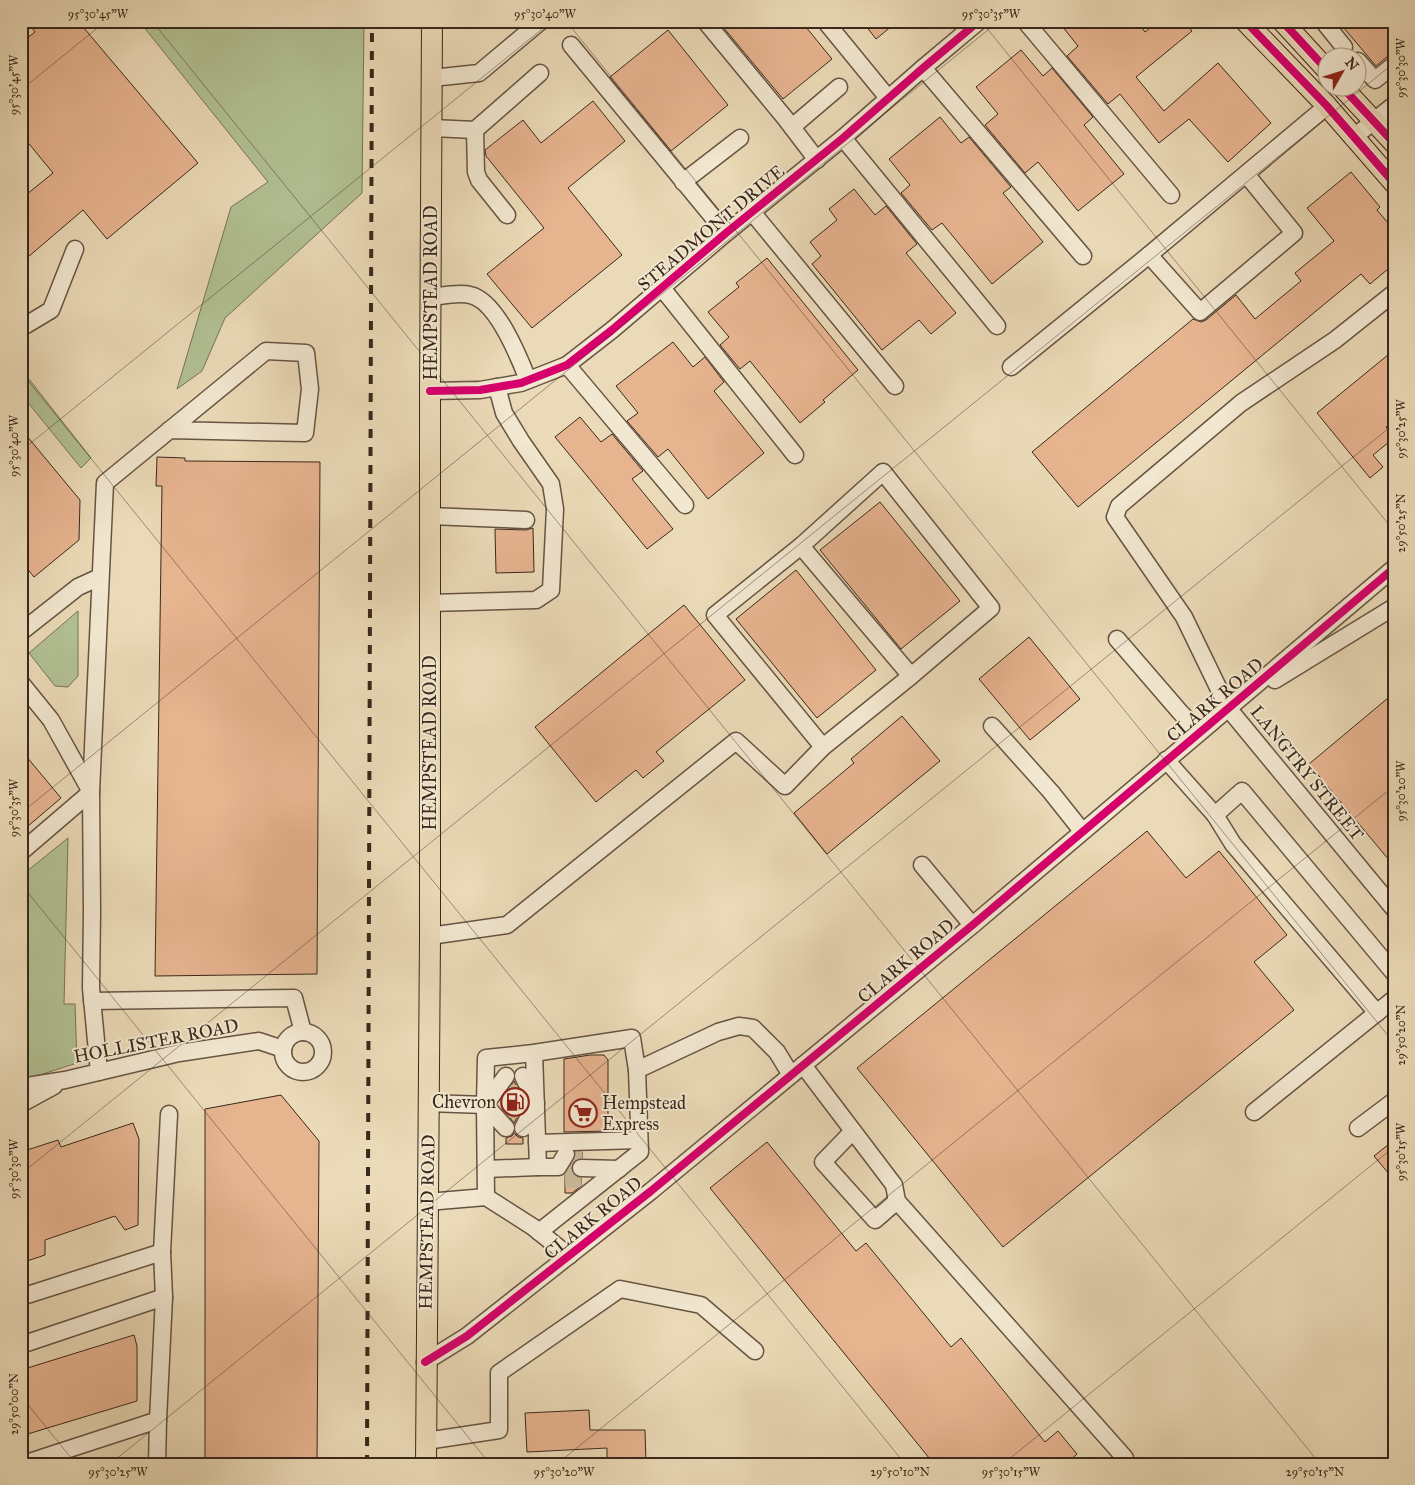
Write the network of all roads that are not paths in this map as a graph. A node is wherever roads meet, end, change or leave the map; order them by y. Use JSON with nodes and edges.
{"nodes":[{"id":1,"x":432,"y":21,"type":"edge"},
{"id":2,"x":540,"y":21,"type":"edge"},
{"id":3,"x":705,"y":21,"type":"edge"},
{"id":4,"x":824,"y":21,"type":"edge"},
{"id":5,"x":979,"y":21,"type":"edge"},
{"id":6,"x":1025,"y":21,"type":"edge"},
{"id":7,"x":1245,"y":21,"type":"edge"},
{"id":8,"x":1282,"y":21,"type":"edge"},
{"id":9,"x":1323,"y":21,"type":"edge"},
{"id":10,"x":571,"y":45,"type":"dead end"},
{"id":11,"x":1319,"y":48,"type":"edge"},
{"id":12,"x":1331,"y":48,"type":"edge"},
{"id":13,"x":1394,"y":67,"type":"edge"},
{"id":14,"x":923,"y":68,"type":"junction"},
{"id":15,"x":1368,"y":72,"type":"edge"},
{"id":16,"x":540,"y":73,"type":"dead end"},
{"id":17,"x":432,"y":78,"type":"junction"},
{"id":18,"x":839,"y":87,"type":"dead end"},
{"id":19,"x":888,"y":98,"type":"junction"},
{"id":20,"x":1352,"y":98,"type":"edge"},
{"id":21,"x":1394,"y":105,"type":"edge"},
{"id":22,"x":1327,"y":106,"type":"junction"},
{"id":23,"x":1374,"y":121,"type":"junction"},
{"id":24,"x":792,"y":127,"type":"junction"},
{"id":25,"x":432,"y":128,"type":"junction"},
{"id":26,"x":474,"y":130,"type":"junction"},
{"id":27,"x":1354,"y":137,"type":"junction"},
{"id":28,"x":740,"y":138,"type":"dead end"},
{"id":29,"x":843,"y":138,"type":"junction"},
{"id":30,"x":1394,"y":143,"type":"edge"},
{"id":31,"x":817,"y":160,"type":"junction"},
{"id":32,"x":1246,"y":174,"type":"junction"},
{"id":33,"x":683,"y":182,"type":"junction"},
{"id":34,"x":1394,"y":183,"type":"edge"},
{"id":35,"x":1171,"y":194,"type":"dead end"},
{"id":36,"x":752,"y":212,"type":"junction"},
{"id":37,"x":507,"y":215,"type":"dead end"},
{"id":38,"x":726,"y":233,"type":"junction"},
{"id":39,"x":75,"y":249,"type":"dead end"},
{"id":40,"x":1149,"y":255,"type":"junction"},
{"id":41,"x":1083,"y":256,"type":"dead end"},
{"id":42,"x":662,"y":288,"type":"junction"},
{"id":43,"x":1394,"y":293,"type":"edge"},
{"id":44,"x":430,"y":297,"type":"junction"},
{"id":45,"x":21,"y":322,"type":"edge"},
{"id":46,"x":997,"y":326,"type":"dead end"},
{"id":47,"x":567,"y":365,"type":"junction"},
{"id":48,"x":1011,"y":367,"type":"dead end"},
{"id":49,"x":528,"y":380,"type":"junction"},
{"id":50,"x":895,"y":386,"type":"dead end"},
{"id":51,"x":497,"y":387,"type":"junction"},
{"id":52,"x":430,"y":391,"type":"junction"},
{"id":53,"x":169,"y":430,"type":"junction"},
{"id":54,"x":795,"y":455,"type":"dead end"},
{"id":55,"x":685,"y":505,"type":"dead end"},
{"id":56,"x":430,"y":516,"type":"junction"},
{"id":57,"x":526,"y":520,"type":"dead end"},
{"id":58,"x":801,"y":546,"type":"junction"},
{"id":59,"x":1394,"y":568,"type":"edge"},
{"id":60,"x":100,"y":578,"type":"junction"},
{"id":61,"x":430,"y":603,"type":"junction"},
{"id":62,"x":1394,"y":607,"type":"edge"},
{"id":63,"x":21,"y":632,"type":"edge"},
{"id":64,"x":1118,"y":639,"type":"dead end"},
{"id":65,"x":911,"y":676,"type":"junction"},
{"id":66,"x":21,"y":683,"type":"edge"},
{"id":67,"x":1228,"y":708,"type":"junction"},
{"id":68,"x":992,"y":726,"type":"dead end"},
{"id":69,"x":1199,"y":732,"type":"junction"},
{"id":70,"x":823,"y":747,"type":"junction"},
{"id":71,"x":1166,"y":760,"type":"junction"},
{"id":72,"x":91,"y":792,"type":"junction"},
{"id":73,"x":1215,"y":814,"type":"junction"},
{"id":74,"x":1082,"y":831,"type":"junction"},
{"id":75,"x":21,"y":852,"type":"edge"},
{"id":76,"x":922,"y":865,"type":"dead end"},
{"id":77,"x":1394,"y":909,"type":"edge"},
{"id":78,"x":972,"y":925,"type":"junction"},
{"id":79,"x":430,"y":936,"type":"junction"},
{"id":80,"x":1394,"y":973,"type":"edge"},
{"id":81,"x":1394,"y":999,"type":"edge"},
{"id":82,"x":92,"y":1000,"type":"junction"},
{"id":83,"x":1377,"y":1013,"type":"junction"},
{"id":84,"x":303,"y":1032,"type":"junction"},
{"id":85,"x":283,"y":1048,"type":"junction"},
{"id":86,"x":534,"y":1053,"type":"junction"},
{"id":87,"x":637,"y":1070,"type":"junction"},
{"id":88,"x":797,"y":1070,"type":"junction"},
{"id":89,"x":99,"y":1072,"type":"junction"},
{"id":90,"x":506,"y":1076,"type":"dead end"},
{"id":91,"x":523,"y":1076,"type":"dead end"},
{"id":92,"x":65,"y":1080,"type":"junction"},
{"id":93,"x":21,"y":1087,"type":"edge"},
{"id":94,"x":506,"y":1093,"type":"tunnel mouth"},
{"id":95,"x":1394,"y":1101,"type":"edge"},
{"id":96,"x":528,"y":1102,"type":"junction"},
{"id":97,"x":428,"y":1103,"type":"junction"},
{"id":98,"x":21,"y":1104,"type":"edge"},
{"id":99,"x":485,"y":1105,"type":"junction"},
{"id":100,"x":506,"y":1110,"type":"tunnel mouth"},
{"id":101,"x":1254,"y":1112,"type":"dead end"},
{"id":102,"x":169,"y":1114,"type":"dead end"},
{"id":103,"x":506,"y":1128,"type":"dead end"},
{"id":104,"x":523,"y":1128,"type":"dead end"},
{"id":105,"x":1358,"y":1128,"type":"dead end"},
{"id":106,"x":853,"y":1131,"type":"junction"},
{"id":107,"x":639,"y":1140,"type":"junction"},
{"id":108,"x":537,"y":1143,"type":"junction"},
{"id":109,"x":538,"y":1167,"type":"junction"},
{"id":110,"x":486,"y":1169,"type":"junction"},
{"id":111,"x":618,"y":1169,"type":"junction"},
{"id":112,"x":486,"y":1197,"type":"junction"},
{"id":113,"x":427,"y":1202,"type":"junction"},
{"id":114,"x":897,"y":1202,"type":"junction"},
{"id":115,"x":539,"y":1232,"type":"junction"},
{"id":116,"x":162,"y":1252,"type":"junction"},
{"id":117,"x":569,"y":1256,"type":"junction"},
{"id":118,"x":164,"y":1296,"type":"junction"},
{"id":119,"x":21,"y":1297,"type":"edge"},
{"id":120,"x":21,"y":1345,"type":"edge"},
{"id":121,"x":755,"y":1351,"type":"dead end"},
{"id":122,"x":425,"y":1362,"type":"junction"},
{"id":123,"x":158,"y":1420,"type":"junction"},
{"id":124,"x":426,"y":1441,"type":"junction"},
{"id":125,"x":1125,"y":1458,"type":"dead end"},
{"id":126,"x":43,"y":1461,"type":"edge"},
{"id":127,"x":23,"y":1464,"type":"edge"},
{"id":128,"x":157,"y":1464,"type":"edge"},
{"id":129,"x":426,"y":1464,"type":"edge"}],
"edges":[{"from":1,"to":17,"type":"main road","name":"HEMPSTEAD ROAD"},
{"from":2,"to":17,"type":"street"},
{"from":3,"to":24,"type":"street"},
{"from":4,"to":19,"type":"street"},
{"from":5,"to":14,"type":"street","name":"STEADMONT DRIVE"},
{"from":6,"to":35,"type":"street"},
{"from":7,"to":22,"type":"main road"},
{"from":8,"to":11,"type":"main road"},
{"from":9,"to":12,"type":"street"},
{"from":10,"to":33,"type":"street"},
{"from":13,"to":15,"type":"street"},
{"from":14,"to":19,"type":"street","name":"STEADMONT DRIVE"},
{"from":14,"to":41,"type":"street"},
{"from":16,"to":26,"type":"street"},
{"from":17,"to":25,"type":"main road","name":"HEMPSTEAD ROAD"},
{"from":18,"to":24,"type":"street"},
{"from":19,"to":29,"type":"street","name":"STEADMONT DRIVE"},
{"from":20,"to":23,"type":"main road"},
{"from":21,"to":23,"type":"street"},
{"from":22,"to":27,"type":"main road"},
{"from":22,"to":32,"type":"street"},
{"from":23,"to":27,"type":"street"},
{"from":23,"to":30,"type":"main road"},
{"from":24,"to":31,"type":"street"},
{"from":25,"to":26,"type":"street"},
{"from":25,"to":44,"type":"main road","name":"HEMPSTEAD ROAD"},
{"from":26,"to":37,"type":"street"},
{"from":27,"to":34,"type":"main road"},
{"from":28,"to":33,"type":"street"},
{"from":29,"to":31,"type":"street","name":"STEADMONT DRIVE"},
{"from":29,"to":46,"type":"street"},
{"from":31,"to":36,"type":"street","name":"STEADMONT DRIVE"},
{"from":32,"to":40,"type":"street"},
{"from":32,"to":40,"type":"street"},
{"from":33,"to":38,"type":"street"},
{"from":36,"to":38,"type":"street","name":"STEADMONT DRIVE"},
{"from":36,"to":50,"type":"street"},
{"from":38,"to":42,"type":"street","name":"STEADMONT DRIVE"},
{"from":39,"to":45,"type":"street"},
{"from":40,"to":48,"type":"street"},
{"from":42,"to":47,"type":"street","name":"STEADMONT DRIVE"},
{"from":42,"to":54,"type":"street"},
{"from":43,"to":67,"type":"street","name":"LANGTRY STREET"},
{"from":44,"to":49,"type":"street"},
{"from":44,"to":52,"type":"main road","name":"HEMPSTEAD ROAD"},
{"from":47,"to":49,"type":"street","name":"STEADMONT DRIVE"},
{"from":47,"to":55,"type":"street"},
{"from":49,"to":51,"type":"street","name":"STEADMONT DRIVE"},
{"from":51,"to":52,"type":"street","name":"STEADMONT DRIVE"},
{"from":51,"to":61,"type":"street"},
{"from":52,"to":56,"type":"main road","name":"HEMPSTEAD ROAD"},
{"from":53,"to":53,"type":"street"},
{"from":53,"to":60,"type":"street"},
{"from":56,"to":57,"type":"street"},
{"from":56,"to":61,"type":"main road","name":"HEMPSTEAD ROAD"},
{"from":58,"to":65,"type":"street"},
{"from":58,"to":65,"type":"street"},
{"from":58,"to":70,"type":"street"},
{"from":59,"to":67,"type":"street","name":"CLARK ROAD"},
{"from":60,"to":63,"type":"street"},
{"from":60,"to":72,"type":"street"},
{"from":61,"to":79,"type":"main road","name":"HEMPSTEAD ROAD"},
{"from":62,"to":67,"type":"street","name":"CLARK ROAD"},
{"from":64,"to":69,"type":"street"},
{"from":65,"to":70,"type":"street"},
{"from":66,"to":72,"type":"street"},
{"from":67,"to":69,"type":"street","name":"CLARK ROAD"},
{"from":67,"to":77,"type":"street","name":"LANGTRY STREET"},
{"from":68,"to":74,"type":"street"},
{"from":69,"to":71,"type":"street","name":"CLARK ROAD"},
{"from":70,"to":79,"type":"street"},
{"from":71,"to":73,"type":"street"},
{"from":71,"to":74,"type":"street","name":"CLARK ROAD"},
{"from":72,"to":75,"type":"street"},
{"from":72,"to":82,"type":"street"},
{"from":73,"to":80,"type":"street"},
{"from":73,"to":83,"type":"street"},
{"from":74,"to":78,"type":"street","name":"CLARK ROAD"},
{"from":76,"to":78,"type":"street"},
{"from":78,"to":88,"type":"street","name":"CLARK ROAD"},
{"from":79,"to":97,"type":"main road","name":"HEMPSTEAD ROAD"},
{"from":81,"to":83,"type":"street"},
{"from":82,"to":84,"type":"street"},
{"from":82,"to":89,"type":"street"},
{"from":83,"to":101,"type":"street"},
{"from":84,"to":85,"type":"street"},
{"from":84,"to":85,"type":"street"},
{"from":85,"to":89,"type":"street","name":"HOLLISTER ROAD"},
{"from":86,"to":87,"type":"street"},
{"from":86,"to":96,"type":"street"},
{"from":86,"to":99,"type":"street"},
{"from":87,"to":88,"type":"street"},
{"from":87,"to":107,"type":"street"},
{"from":88,"to":106,"type":"street"},
{"from":88,"to":117,"type":"street","name":"CLARK ROAD"},
{"from":89,"to":92,"type":"street","name":"HOLLISTER ROAD"},
{"from":90,"to":99,"type":"street"},
{"from":91,"to":96,"type":"street"},
{"from":92,"to":93,"type":"street","name":"HOLLISTER ROAD"},
{"from":92,"to":98,"type":"street","name":"HOLLISTER ROAD"},
{"from":94,"to":99,"type":"street"},
{"from":95,"to":105,"type":"street"},
{"from":96,"to":104,"type":"street"},
{"from":96,"to":108,"type":"street"},
{"from":97,"to":99,"type":"street"},
{"from":97,"to":113,"type":"main road","name":"HEMPSTEAD ROAD"},
{"from":99,"to":100,"type":"street"},
{"from":99,"to":103,"type":"street"},
{"from":99,"to":110,"type":"street"},
{"from":102,"to":116,"type":"street"},
{"from":106,"to":114,"type":"street"},
{"from":106,"to":114,"type":"street"},
{"from":107,"to":108,"type":"street"},
{"from":107,"to":111,"type":"street"},
{"from":108,"to":109,"type":"street"},
{"from":109,"to":110,"type":"street"},
{"from":109,"to":111,"type":"street"},
{"from":110,"to":112,"type":"street"},
{"from":111,"to":115,"type":"street"},
{"from":112,"to":113,"type":"street"},
{"from":112,"to":115,"type":"street"},
{"from":113,"to":122,"type":"main road","name":"HEMPSTEAD ROAD"},
{"from":114,"to":125,"type":"street"},
{"from":115,"to":117,"type":"street"},
{"from":116,"to":118,"type":"street"},
{"from":116,"to":119,"type":"street"},
{"from":117,"to":122,"type":"street","name":"CLARK ROAD"},
{"from":118,"to":120,"type":"street"},
{"from":118,"to":123,"type":"street"},
{"from":121,"to":124,"type":"street"},
{"from":122,"to":124,"type":"main road","name":"HEMPSTEAD ROAD"},
{"from":123,"to":126,"type":"street"},
{"from":123,"to":128,"type":"street"},
{"from":124,"to":129,"type":"main road","name":"HEMPSTEAD ROAD"},
{"from":126,"to":127,"type":"street"}]}
